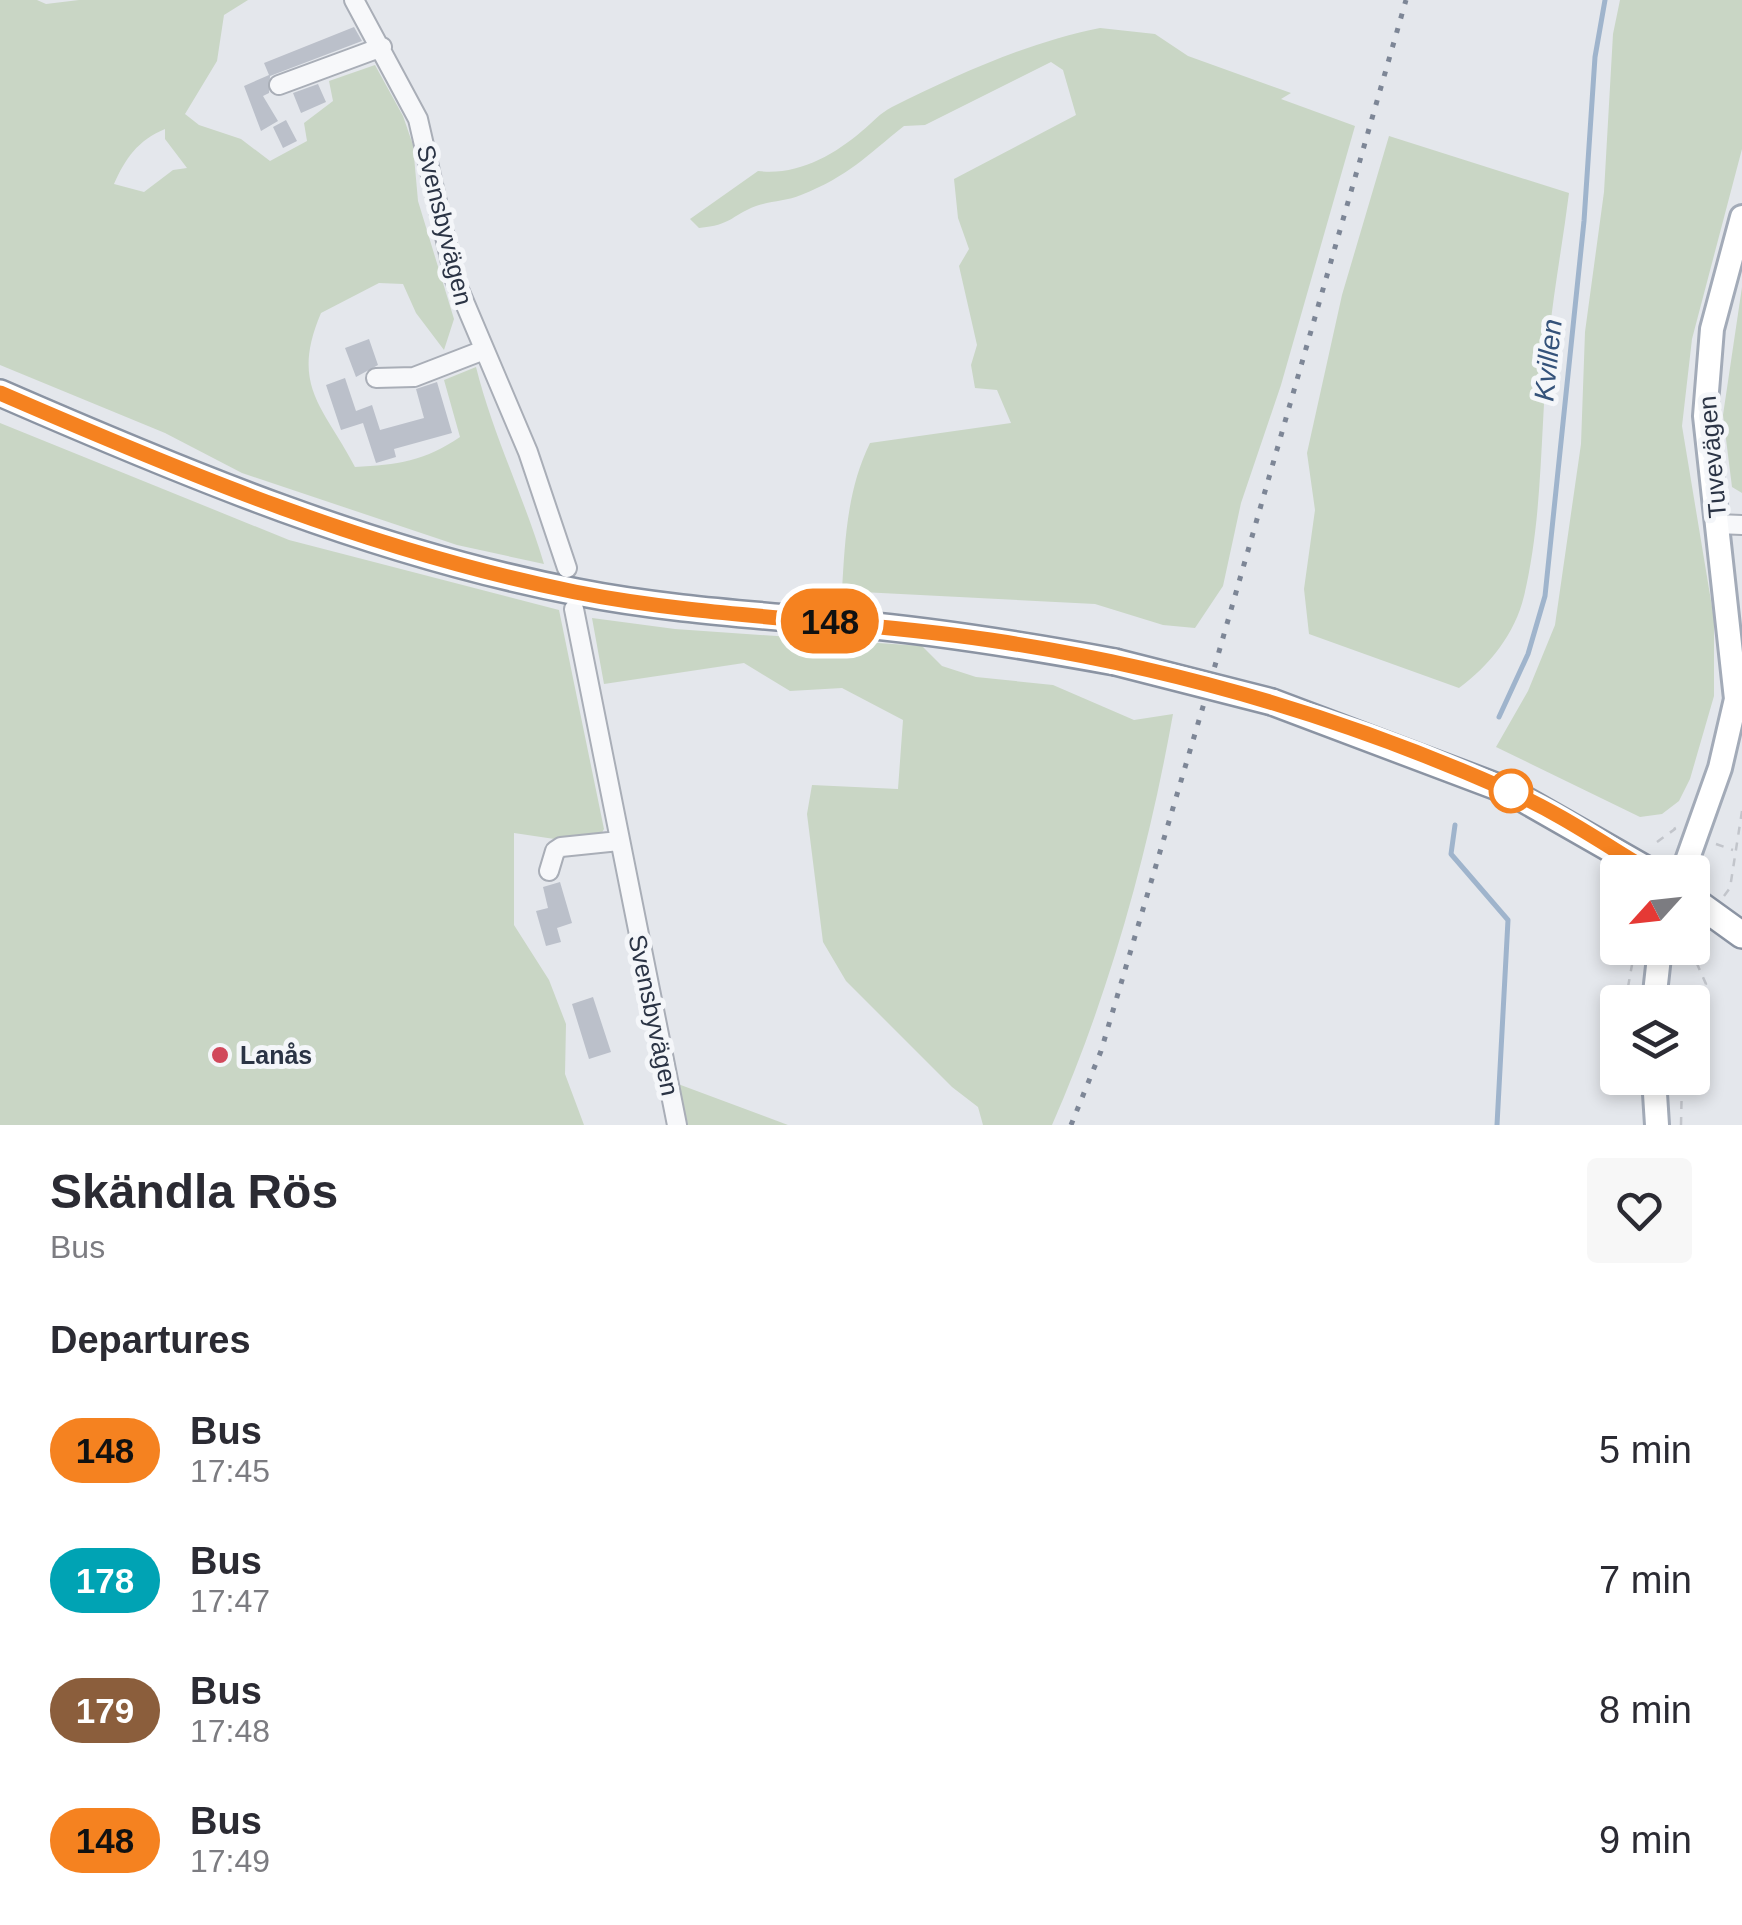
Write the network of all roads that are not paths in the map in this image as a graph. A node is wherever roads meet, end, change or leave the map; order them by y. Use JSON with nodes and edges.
{"nodes":[{"id":1,"x":354,"y":0,"type":"edge"},
{"id":2,"x":382,"y":48,"type":"junction"},
{"id":3,"x":278,"y":84,"type":"dead end"},
{"id":4,"x":1742,"y":217,"type":"edge"},
{"id":5,"x":484,"y":350,"type":"junction"},
{"id":6,"x":376,"y":378,"type":"dead end"},
{"id":7,"x":0,"y":393,"type":"edge"},
{"id":8,"x":1717,"y":524,"type":"junction"},
{"id":9,"x":1742,"y":525,"type":"edge"},
{"id":10,"x":567,"y":568,"type":"dead end"},
{"id":11,"x":574,"y":610,"type":"dead end"},
{"id":12,"x":619,"y":841,"type":"junction"},
{"id":13,"x":1621,"y":855,"type":"edge"},
{"id":14,"x":1690,"y":855,"type":"edge"},
{"id":15,"x":549,"y":872,"type":"dead end"},
{"id":16,"x":1710,"y":911,"type":"edge"},
{"id":17,"x":1742,"y":935,"type":"edge"},
{"id":18,"x":1655,"y":1095,"type":"edge"},
{"id":19,"x":678,"y":1125,"type":"edge"},
{"id":20,"x":1657,"y":1125,"type":"edge"}],
"edges":[{"from":1,"to":2,"type":"street","name":"Svensbyvägen"},
{"from":2,"to":3,"type":"street"},
{"from":2,"to":5,"type":"street","name":"Svensbyvägen"},
{"from":4,"to":8,"type":"main road","name":"Tuvevägen"},
{"from":5,"to":6,"type":"street"},
{"from":5,"to":10,"type":"street","name":"Svensbyvägen"},
{"from":7,"to":13,"type":"highway","bridge":true},
{"from":8,"to":9,"type":"street"},
{"from":8,"to":14,"type":"main road","name":"Tuvevägen"},
{"from":11,"to":12,"type":"street","name":"Svensbyvägen"},
{"from":12,"to":15,"type":"street"},
{"from":12,"to":19,"type":"street","name":"Svensbyvägen"},
{"from":16,"to":17,"type":"highway"},
{"from":18,"to":20,"type":"main road"}]}
